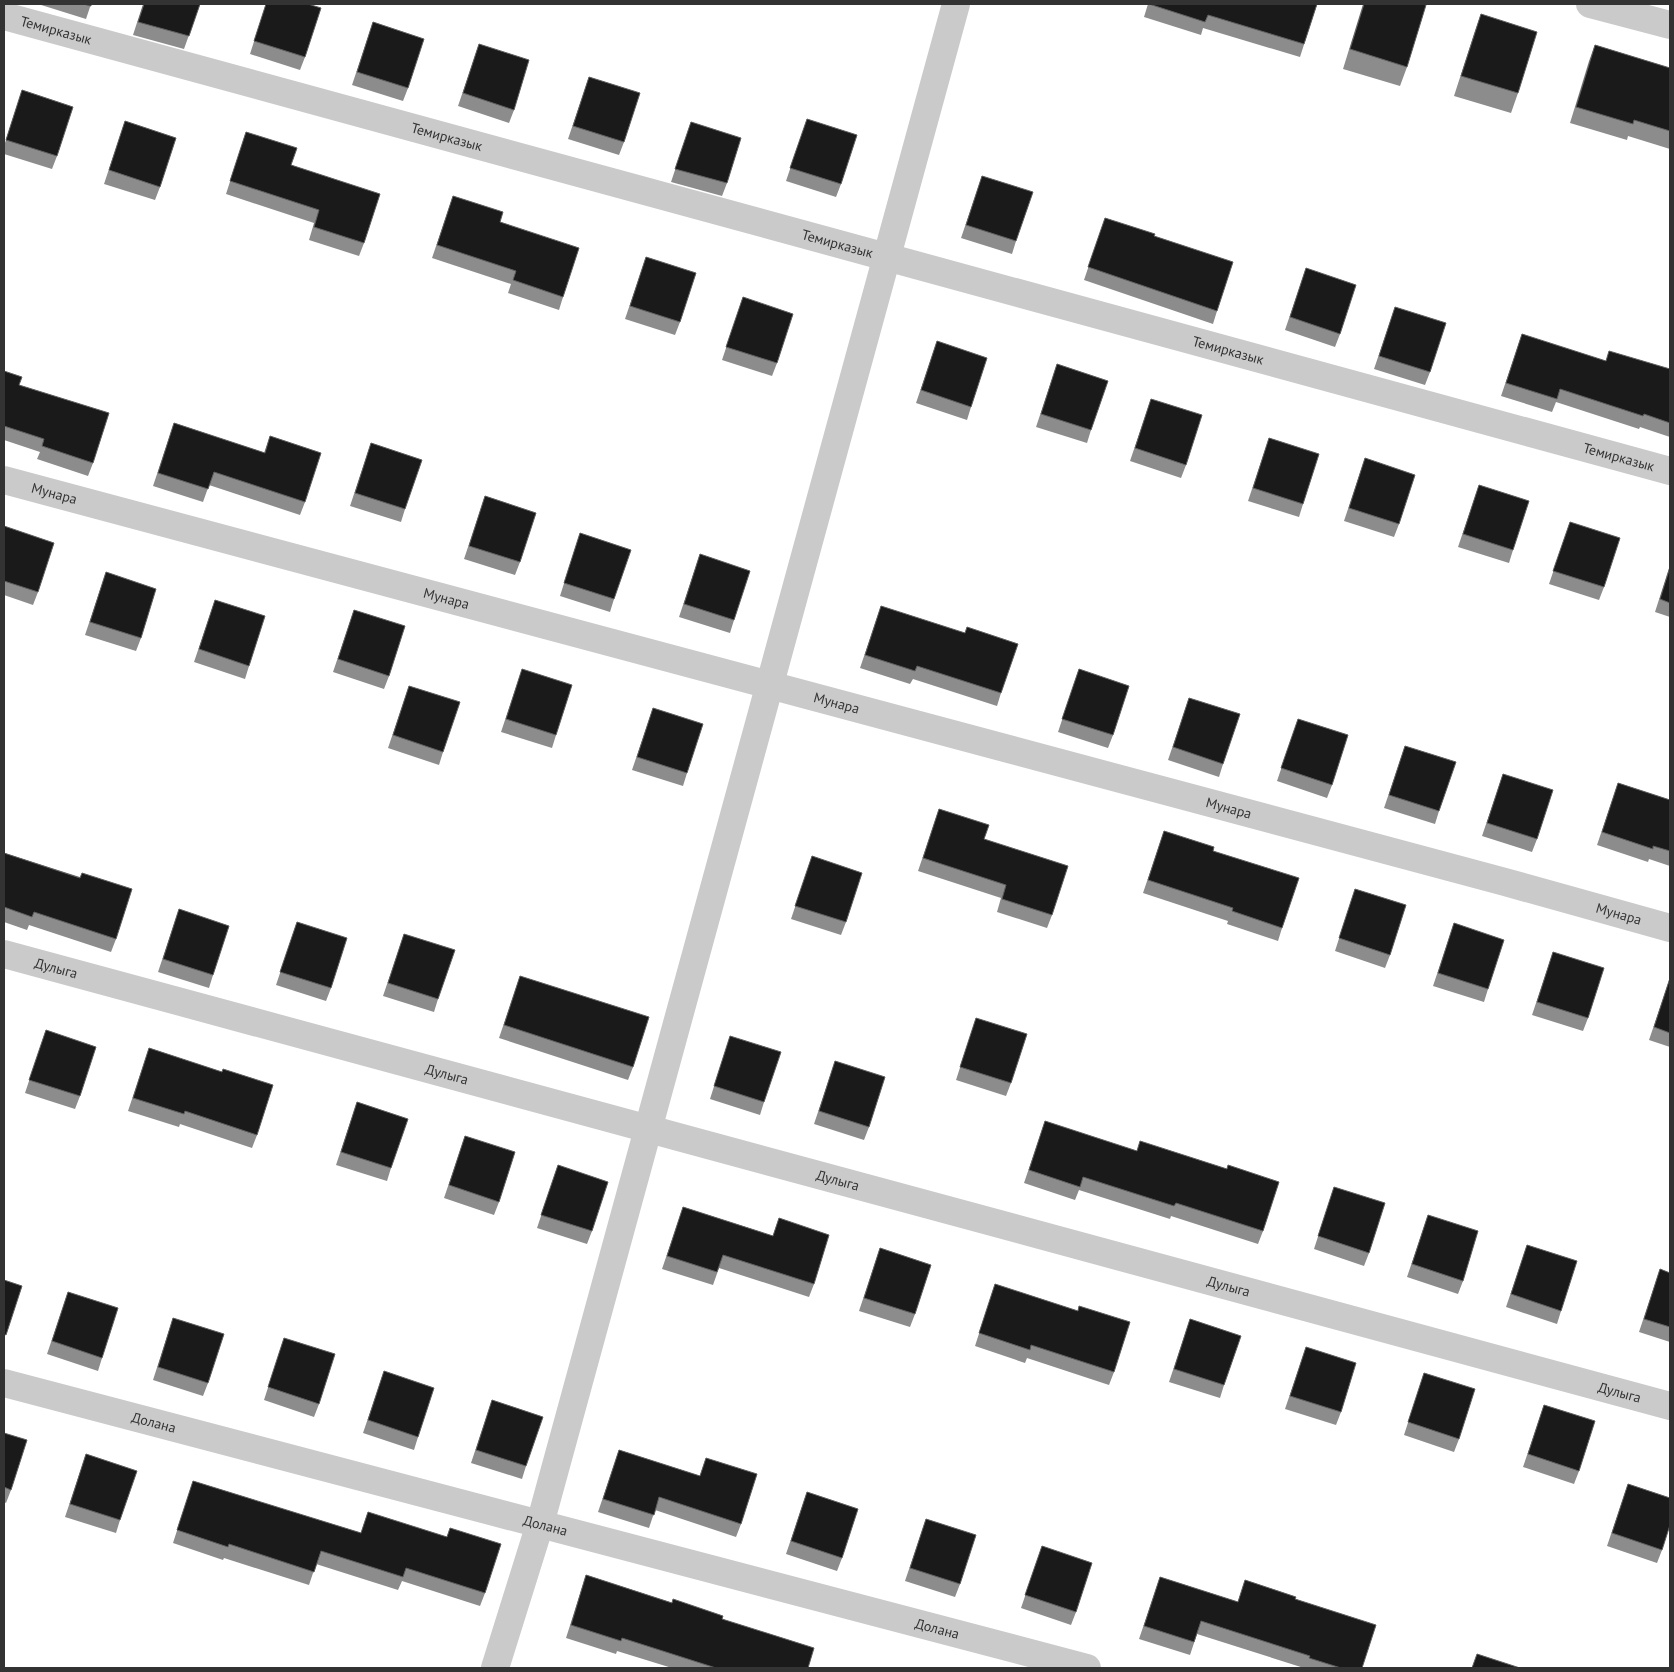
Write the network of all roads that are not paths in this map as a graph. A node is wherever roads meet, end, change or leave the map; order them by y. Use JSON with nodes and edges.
{"nodes":[{"id":1,"x":956,"y":4,"type":"edge"},
{"id":2,"x":1590,"y":4,"type":"edge"},
{"id":3,"x":4,"y":16,"type":"edge"},
{"id":4,"x":1670,"y":25,"type":"edge"},
{"id":5,"x":887,"y":257,"type":"junction"},
{"id":6,"x":1670,"y":471,"type":"edge"},
{"id":7,"x":4,"y":480,"type":"edge"},
{"id":8,"x":769,"y":685,"type":"junction"},
{"id":9,"x":1670,"y":928,"type":"edge"},
{"id":10,"x":4,"y":954,"type":"edge"},
{"id":11,"x":648,"y":1129,"type":"junction"},
{"id":12,"x":4,"y":1383,"type":"edge"},
{"id":13,"x":1670,"y":1406,"type":"edge"},
{"id":14,"x":540,"y":1524,"type":"junction"},
{"id":15,"x":495,"y":1668,"type":"edge"},
{"id":16,"x":1087,"y":1668,"type":"edge"}],
"edges":[{"from":1,"to":5,"type":"street"},
{"from":2,"to":4,"type":"street"},
{"from":3,"to":5,"type":"street","name":"Темирказык"},
{"from":5,"to":6,"type":"street","name":"Темирказык"},
{"from":5,"to":8,"type":"street"},
{"from":7,"to":8,"type":"street","name":"Мунара"},
{"from":8,"to":9,"type":"street","name":"Мунара"},
{"from":8,"to":11,"type":"street"},
{"from":10,"to":11,"type":"street","name":"Дулыга"},
{"from":11,"to":13,"type":"street","name":"Дулыга"},
{"from":11,"to":14,"type":"street"},
{"from":12,"to":14,"type":"street","name":"Долана"},
{"from":14,"to":15,"type":"street"},
{"from":14,"to":16,"type":"street","name":"Долана"}]}
